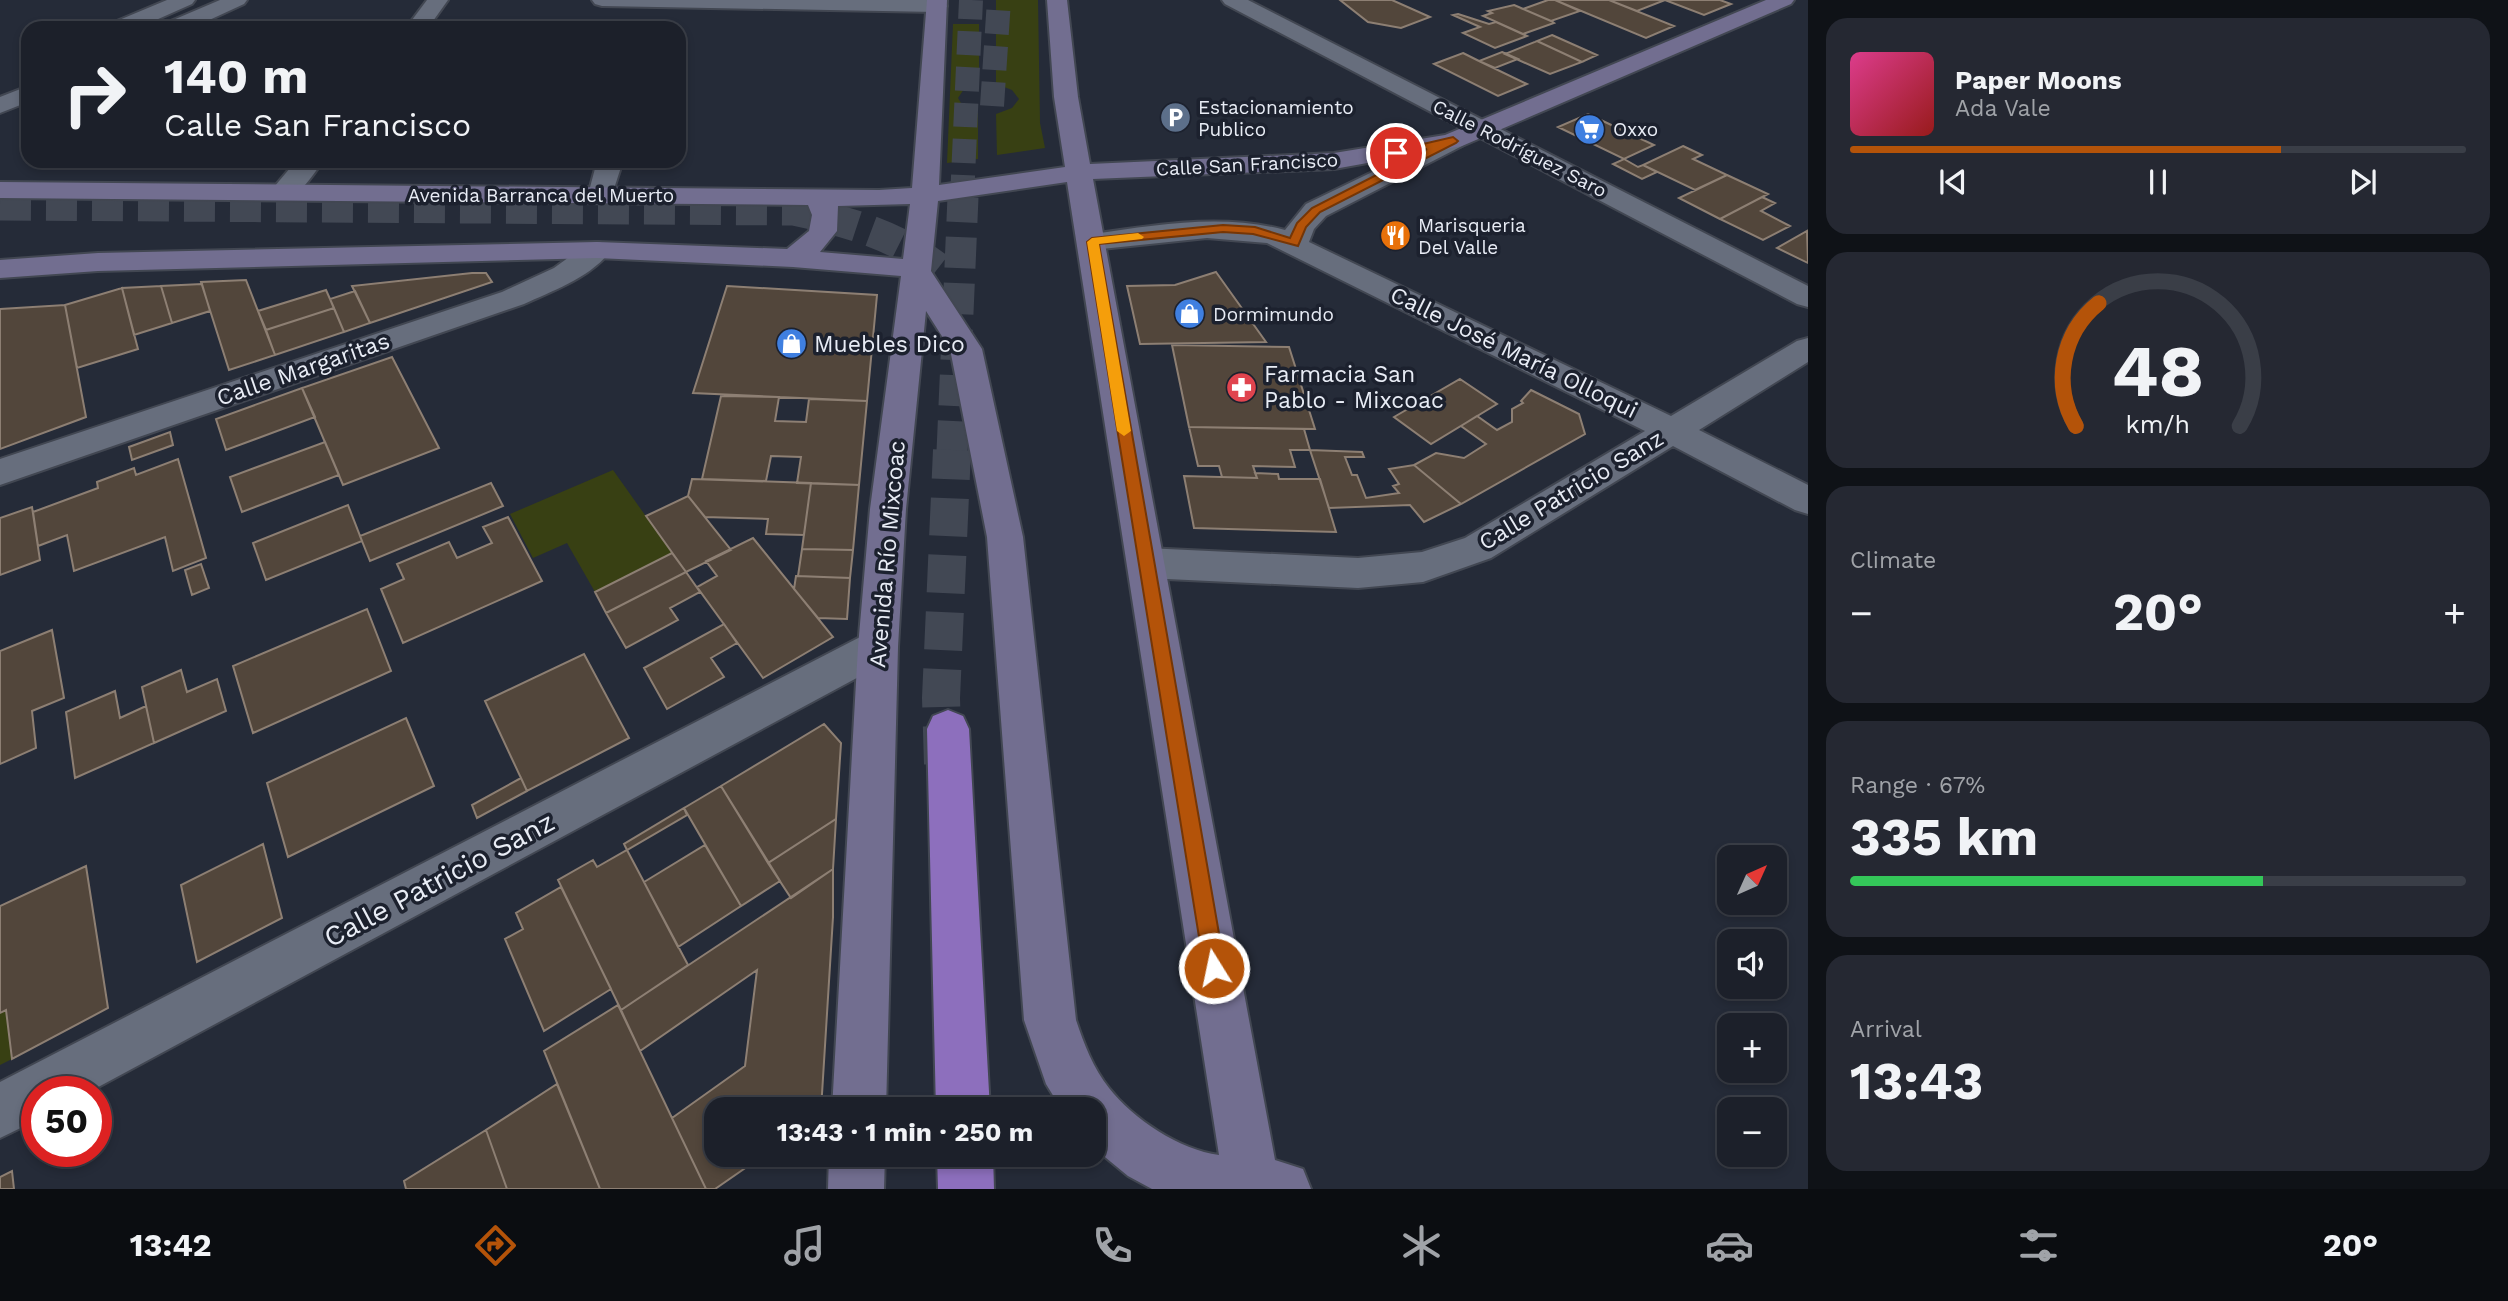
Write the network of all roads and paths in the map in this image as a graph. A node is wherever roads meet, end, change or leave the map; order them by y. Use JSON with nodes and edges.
{"nodes":[{"id":1,"x":185,"y":0,"type":"edge"},
{"id":2,"x":237,"y":0,"type":"edge"},
{"id":3,"x":438,"y":0,"type":"edge"},
{"id":4,"x":602,"y":0,"type":"edge"},
{"id":5,"x":1057,"y":0,"type":"edge"},
{"id":6,"x":1232,"y":0,"type":"edge"},
{"id":7,"x":1784,"y":0,"type":"edge"},
{"id":8,"x":937,"y":3,"type":"edge"},
{"id":9,"x":671,"y":7,"type":"edge"},
{"id":10,"x":136,"y":21,"type":"edge"},
{"id":11,"x":190,"y":21,"type":"edge"},
{"id":12,"x":422,"y":21,"type":"edge"},
{"id":13,"x":21,"y":96,"type":"edge"},
{"id":14,"x":0,"y":106,"type":"edge"},
{"id":15,"x":1482,"y":127,"type":"junction"},
{"id":16,"x":1453,"y":141,"type":"junction"},
{"id":17,"x":304,"y":168,"type":"edge"},
{"id":18,"x":608,"y":168,"type":"edge"},
{"id":19,"x":1081,"y":172,"type":"junction"},
{"id":20,"x":0,"y":190,"type":"edge"},
{"id":21,"x":282,"y":193,"type":"junction"},
{"id":22,"x":455,"y":194,"type":"junction"},
{"id":23,"x":601,"y":195,"type":"junction"},
{"id":24,"x":925,"y":195,"type":"junction"},
{"id":25,"x":814,"y":197,"type":"junction"},
{"id":26,"x":1092,"y":242,"type":"junction"},
{"id":27,"x":1294,"y":243,"type":"junction"},
{"id":28,"x":597,"y":250,"type":"junction"},
{"id":29,"x":443,"y":252,"type":"junction"},
{"id":30,"x":793,"y":258,"type":"junction"},
{"id":31,"x":0,"y":269,"type":"edge"},
{"id":32,"x":915,"y":270,"type":"junction"},
{"id":33,"x":1808,"y":298,"type":"edge"},
{"id":34,"x":1808,"y":348,"type":"edge"},
{"id":35,"x":1671,"y":430,"type":"junction"},
{"id":36,"x":0,"y":472,"type":"edge"},
{"id":37,"x":1808,"y":500,"type":"edge"},
{"id":38,"x":1146,"y":563,"type":"junction"},
{"id":39,"x":878,"y":647,"type":"junction"},
{"id":40,"x":948,"y":729,"type":"tunnel mouth"},
{"id":41,"x":860,"y":1097,"type":"edge"},
{"id":42,"x":962,"y":1097,"type":"edge"},
{"id":43,"x":1085,"y":1097,"type":"edge"},
{"id":44,"x":0,"y":1111,"type":"edge"},
{"id":45,"x":1106,"y":1122,"type":"edge"},
{"id":46,"x":857,"y":1167,"type":"edge"},
{"id":47,"x":965,"y":1167,"type":"edge"},
{"id":48,"x":1262,"y":1187,"type":"edge"},
{"id":49,"x":856,"y":1189,"type":"edge"},
{"id":50,"x":966,"y":1189,"type":"edge"}],
"edges":[{"from":1,"to":10,"type":"street"},
{"from":2,"to":11,"type":"street"},
{"from":3,"to":12,"type":"street"},
{"from":4,"to":9,"type":"street"},
{"from":5,"to":19,"type":"main road"},
{"from":6,"to":15,"type":"street","name":"Calle Rodríguez Saro"},
{"from":7,"to":15,"type":"main road","name":"Calle San Francisco"},
{"from":8,"to":9,"type":"street"},
{"from":8,"to":24,"type":"main road","name":"Avenida Río Mixcoac"},
{"from":13,"to":14,"type":"street"},
{"from":15,"to":16,"type":"main road","name":"Calle San Francisco"},
{"from":15,"to":33,"type":"street","name":"Calle Rodríguez Saro"},
{"from":16,"to":19,"type":"main road","name":"Calle San Francisco"},
{"from":16,"to":27,"type":"street","name":"Calle San Francisco"},
{"from":17,"to":21,"type":"street"},
{"from":18,"to":23,"type":"street"},
{"from":19,"to":24,"type":"main road","name":"Avenida Barranca del Muerto"},
{"from":19,"to":26,"type":"main road"},
{"from":20,"to":21,"type":"main road","name":"Avenida Barranca del Muerto"},
{"from":21,"to":22,"type":"main road","name":"Avenida Barranca del Muerto"},
{"from":22,"to":23,"type":"main road","name":"Avenida Barranca del Muerto"},
{"from":22,"to":29,"type":"main road"},
{"from":23,"to":25,"type":"main road","name":"Avenida Barranca del Muerto"},
{"from":24,"to":25,"type":"main road","name":"Avenida Barranca del Muerto"},
{"from":24,"to":32,"type":"main road","name":"Avenida Río Mixcoac"},
{"from":25,"to":30,"type":"main road"},
{"from":26,"to":27,"type":"street"},
{"from":26,"to":38,"type":"main road"},
{"from":27,"to":35,"type":"street","name":"Calle José María Olloqui"},
{"from":28,"to":29,"type":"main road"},
{"from":28,"to":30,"type":"main road"},
{"from":28,"to":36,"type":"street","name":"Calle Margaritas"},
{"from":29,"to":31,"type":"main road"},
{"from":30,"to":32,"type":"main road"},
{"from":32,"to":39,"type":"main road","name":"Avenida Río Mixcoac"},
{"from":32,"to":43,"type":"main road"},
{"from":34,"to":35,"type":"street","name":"Calle Patricio Sanz"},
{"from":35,"to":37,"type":"street","name":"Calle José María Olloqui"},
{"from":35,"to":38,"type":"street","name":"Calle Patricio Sanz"},
{"from":38,"to":48,"type":"main road"},
{"from":39,"to":41,"type":"main road","name":"Avenida Río Mixcoac"},
{"from":39,"to":44,"type":"street","name":"Calle Patricio Sanz"},
{"from":40,"to":42,"type":"highway"},
{"from":45,"to":48,"type":"main road"},
{"from":46,"to":49,"type":"main road"},
{"from":47,"to":50,"type":"highway"}]}
